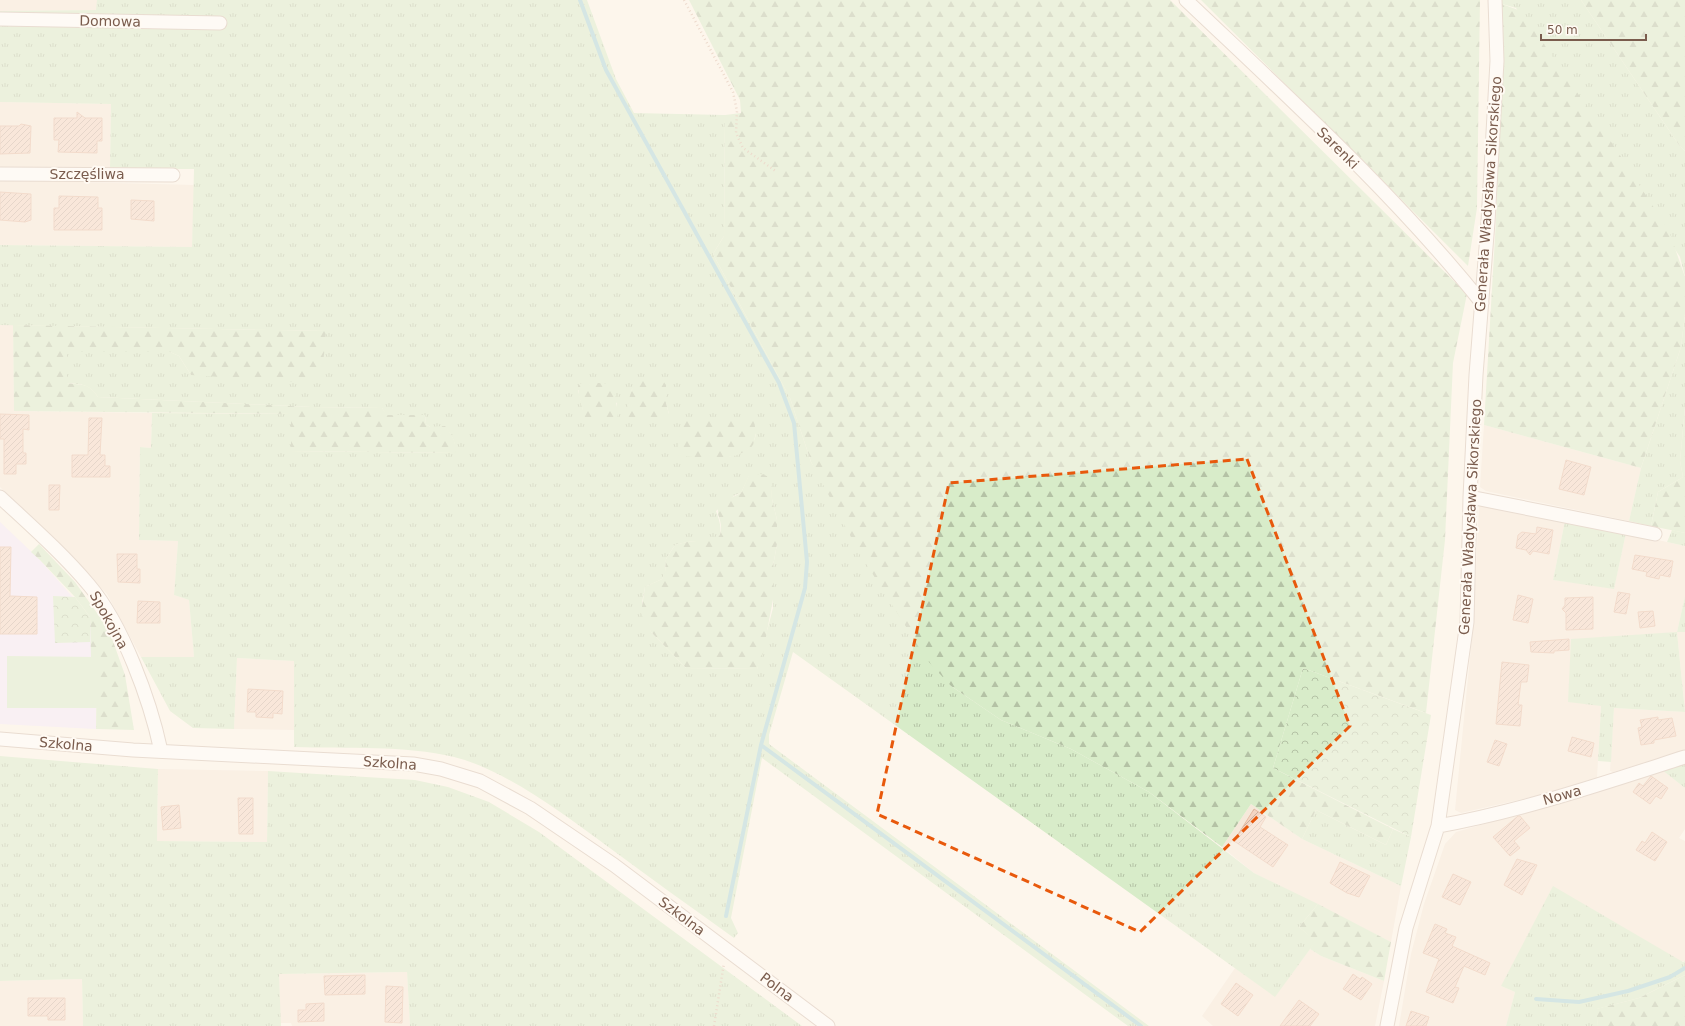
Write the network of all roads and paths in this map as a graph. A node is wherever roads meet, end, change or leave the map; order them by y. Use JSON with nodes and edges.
{"nodes":[{"id":1,"x":684,"y":0,"type":"edge"},
{"id":2,"x":1186,"y":0,"type":"edge"},
{"id":3,"x":1495,"y":0,"type":"edge"},
{"id":4,"x":0,"y":19,"type":"edge"},
{"id":5,"x":220,"y":23,"type":"dead end"},
{"id":6,"x":777,"y":172,"type":"dead end"},
{"id":7,"x":0,"y":174,"type":"edge"},
{"id":8,"x":173,"y":175,"type":"dead end"},
{"id":9,"x":1482,"y":303,"type":"junction"},
{"id":10,"x":0,"y":497,"type":"edge"},
{"id":11,"x":1470,"y":498,"type":"junction"},
{"id":12,"x":1655,"y":534,"type":"dead end"},
{"id":13,"x":0,"y":739,"type":"edge"},
{"id":14,"x":161,"y":751,"type":"junction"},
{"id":15,"x":1685,"y":757,"type":"edge"},
{"id":16,"x":1438,"y":826,"type":"junction"},
{"id":17,"x":726,"y":949,"type":"junction"},
{"id":18,"x":714,"y":1026,"type":"edge"},
{"id":19,"x":828,"y":1026,"type":"edge"},
{"id":20,"x":1387,"y":1026,"type":"edge"}],
"edges":[{"from":1,"to":6,"type":"path"},
{"from":2,"to":9,"type":"street","name":"Sarenki"},
{"from":3,"to":9,"type":"street","name":"Generała Władysława Sikorskiego"},
{"from":4,"to":5,"type":"street","name":"Domowa"},
{"from":7,"to":8,"type":"street","name":"Szczęśliwa"},
{"from":9,"to":11,"type":"street","name":"Generała Władysława Sikorskiego"},
{"from":10,"to":14,"type":"street","name":"Spokojna"},
{"from":11,"to":12,"type":"street"},
{"from":11,"to":16,"type":"street","name":"Generała Władysława Sikorskiego"},
{"from":13,"to":14,"type":"street","name":"Szkolna"},
{"from":14,"to":17,"type":"street","name":"Szkolna"},
{"from":15,"to":16,"type":"street","name":"Nowa"},
{"from":16,"to":20,"type":"street","name":"Generała Władysława Sikorskiego"},
{"from":17,"to":18,"type":"path"},
{"from":17,"to":19,"type":"street","name":"Polna"}]}
